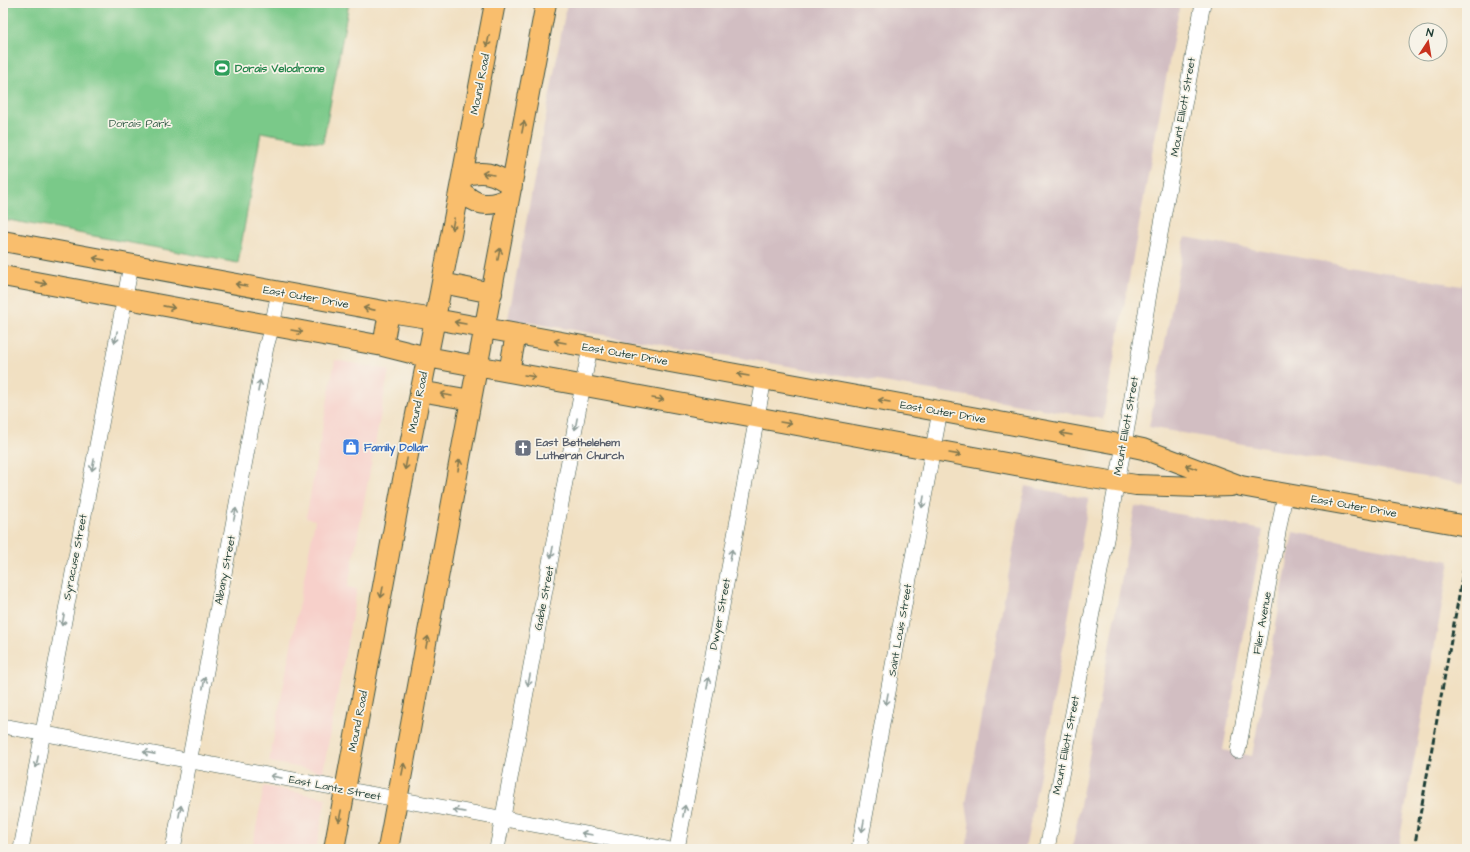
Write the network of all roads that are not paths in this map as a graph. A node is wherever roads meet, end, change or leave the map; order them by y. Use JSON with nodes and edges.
{"nodes":[{"id":1,"x":495,"y":3,"type":"edge"},
{"id":2,"x":546,"y":3,"type":"edge"},
{"id":3,"x":1203,"y":3,"type":"edge"},
{"id":4,"x":461,"y":184,"type":"junction"},
{"id":5,"x":511,"y":192,"type":"junction"},
{"id":6,"x":3,"y":240,"type":"edge"},
{"id":7,"x":130,"y":265,"type":"junction"},
{"id":8,"x":3,"y":276,"type":"edge"},
{"id":9,"x":442,"y":283,"type":"junction"},
{"id":10,"x":279,"y":292,"type":"junction"},
{"id":11,"x":492,"y":293,"type":"junction"},
{"id":12,"x":124,"y":299,"type":"junction"},
{"id":13,"x":389,"y":312,"type":"junction"},
{"id":14,"x":435,"y":319,"type":"junction"},
{"id":15,"x":272,"y":326,"type":"junction"},
{"id":16,"x":485,"y":328,"type":"junction"},
{"id":17,"x":516,"y":334,"type":"junction"},
{"id":18,"x":383,"y":346,"type":"junction"},
{"id":19,"x":590,"y":348,"type":"junction"},
{"id":20,"x":427,"y":357,"type":"junction"},
{"id":21,"x":478,"y":366,"type":"junction"},
{"id":22,"x":509,"y":372,"type":"junction"},
{"id":23,"x":764,"y":379,"type":"junction"},
{"id":24,"x":583,"y":386,"type":"junction"},
{"id":25,"x":420,"y":391,"type":"junction"},
{"id":26,"x":471,"y":400,"type":"junction"},
{"id":27,"x":940,"y":412,"type":"junction"},
{"id":28,"x":757,"y":418,"type":"junction"},
{"id":29,"x":1124,"y":445,"type":"junction"},
{"id":30,"x":933,"y":450,"type":"junction"},
{"id":31,"x":1116,"y":482,"type":"junction"},
{"id":32,"x":1241,"y":486,"type":"junction"},
{"id":33,"x":1285,"y":494,"type":"junction"},
{"id":34,"x":1467,"y":526,"type":"edge"},
{"id":35,"x":3,"y":726,"type":"edge"},
{"id":36,"x":42,"y":733,"type":"junction"},
{"id":37,"x":1238,"y":751,"type":"dead end"},
{"id":38,"x":189,"y":761,"type":"junction"},
{"id":39,"x":345,"y":790,"type":"junction"},
{"id":40,"x":398,"y":800,"type":"junction"},
{"id":41,"x":503,"y":819,"type":"junction"},
{"id":42,"x":21,"y":849,"type":"edge"},
{"id":43,"x":173,"y":849,"type":"edge"},
{"id":44,"x":334,"y":849,"type":"edge"},
{"id":45,"x":388,"y":849,"type":"edge"},
{"id":46,"x":497,"y":849,"type":"edge"},
{"id":47,"x":667,"y":849,"type":"edge"},
{"id":48,"x":677,"y":849,"type":"edge"},
{"id":49,"x":859,"y":849,"type":"edge"},
{"id":50,"x":1046,"y":849,"type":"edge"}],
"edges":[{"from":1,"to":4,"type":"main road","name":"Mound Road","one_way":true},
{"from":5,"to":2,"type":"main road","one_way":true},
{"from":3,"to":29,"type":"street","name":"Mount Elliott Street"},
{"from":5,"to":4,"type":"main road","one_way":true},
{"from":4,"to":5,"type":"main road"},
{"from":4,"to":9,"type":"main road","name":"Mound Road","one_way":true},
{"from":11,"to":5,"type":"main road","one_way":true},
{"from":7,"to":6,"type":"main road","name":"East Outer Drive","one_way":true},
{"from":10,"to":7,"type":"main road","name":"East Outer Drive","one_way":true},
{"from":7,"to":12,"type":"street","name":"Syracuse Street"},
{"from":8,"to":12,"type":"main road","name":"East Outer Drive","one_way":true},
{"from":9,"to":11,"type":"main road"},
{"from":9,"to":14,"type":"main road","name":"Mound Road"},
{"from":13,"to":10,"type":"main road","name":"East Outer Drive","one_way":true},
{"from":10,"to":15,"type":"street","name":"Albany Street"},
{"from":11,"to":16,"type":"main road"},
{"from":12,"to":15,"type":"main road","name":"East Outer Drive","one_way":true},
{"from":12,"to":36,"type":"street","name":"Syracuse Street","one_way":true},
{"from":13,"to":14,"type":"main road","name":"East Outer Drive"},
{"from":13,"to":18,"type":"main road"},
{"from":16,"to":14,"type":"main road","name":"East Outer Drive","one_way":true},
{"from":14,"to":20,"type":"main road","name":"Mound Road"},
{"from":15,"to":18,"type":"main road","name":"East Outer Drive","one_way":true},
{"from":38,"to":15,"type":"street","name":"Albany Street","one_way":true},
{"from":16,"to":17,"type":"main road","name":"East Outer Drive"},
{"from":16,"to":21,"type":"main road"},
{"from":19,"to":17,"type":"main road","name":"East Outer Drive","one_way":true},
{"from":17,"to":22,"type":"main road"},
{"from":18,"to":20,"type":"main road","name":"East Outer Drive"},
{"from":23,"to":19,"type":"main road","name":"East Outer Drive","one_way":true},
{"from":19,"to":24,"type":"street","name":"Gable Street"},
{"from":20,"to":21,"type":"main road","name":"East Outer Drive"},
{"from":20,"to":25,"type":"main road","name":"Mound Road"},
{"from":21,"to":22,"type":"main road","name":"East Outer Drive"},
{"from":21,"to":26,"type":"main road"},
{"from":22,"to":24,"type":"main road","name":"East Outer Drive","one_way":true},
{"from":27,"to":23,"type":"main road","name":"East Outer Drive","one_way":true},
{"from":23,"to":28,"type":"street","name":"Dwyer Street"},
{"from":24,"to":28,"type":"main road","name":"East Outer Drive","one_way":true},
{"from":24,"to":41,"type":"street","name":"Gable Street","one_way":true},
{"from":26,"to":25,"type":"main road","one_way":true},
{"from":25,"to":39,"type":"main road","name":"Mound Road","one_way":true},
{"from":40,"to":26,"type":"main road","one_way":true},
{"from":29,"to":27,"type":"main road","name":"East Outer Drive","one_way":true},
{"from":27,"to":30,"type":"street","name":"Saint Louis Street"},
{"from":28,"to":30,"type":"main road","name":"East Outer Drive","one_way":true},
{"from":48,"to":28,"type":"street","name":"Dwyer Street","one_way":true},
{"from":29,"to":31,"type":"street","name":"Mount Elliott Street"},
{"from":32,"to":29,"type":"main road","name":"East Outer Drive","one_way":true},
{"from":30,"to":31,"type":"main road","name":"East Outer Drive","one_way":true},
{"from":30,"to":49,"type":"street","name":"Saint Louis Street","one_way":true},
{"from":31,"to":32,"type":"main road","name":"East Outer Drive"},
{"from":31,"to":50,"type":"street","name":"Mount Elliott Street"},
{"from":32,"to":33,"type":"main road","name":"East Outer Drive"},
{"from":33,"to":34,"type":"main road","name":"East Outer Drive"},
{"from":33,"to":37,"type":"street","name":"Filer Avenue"},
{"from":35,"to":36,"type":"street","name":"East Lantz Street"},
{"from":38,"to":36,"type":"street","name":"East Lantz Street","one_way":true},
{"from":36,"to":42,"type":"street","name":"Syracuse Street","one_way":true},
{"from":39,"to":38,"type":"street","name":"East Lantz Street","one_way":true},
{"from":43,"to":38,"type":"street","name":"Albany Street","one_way":true},
{"from":39,"to":40,"type":"street","name":"East Lantz Street"},
{"from":39,"to":44,"type":"main road","name":"Mound Road","one_way":true},
{"from":41,"to":40,"type":"street","name":"East Lantz Street","one_way":true},
{"from":40,"to":45,"type":"main road"},
{"from":41,"to":46,"type":"street","name":"Gable Street"},
{"from":47,"to":41,"type":"street","name":"East Lantz Street","one_way":true}]}
